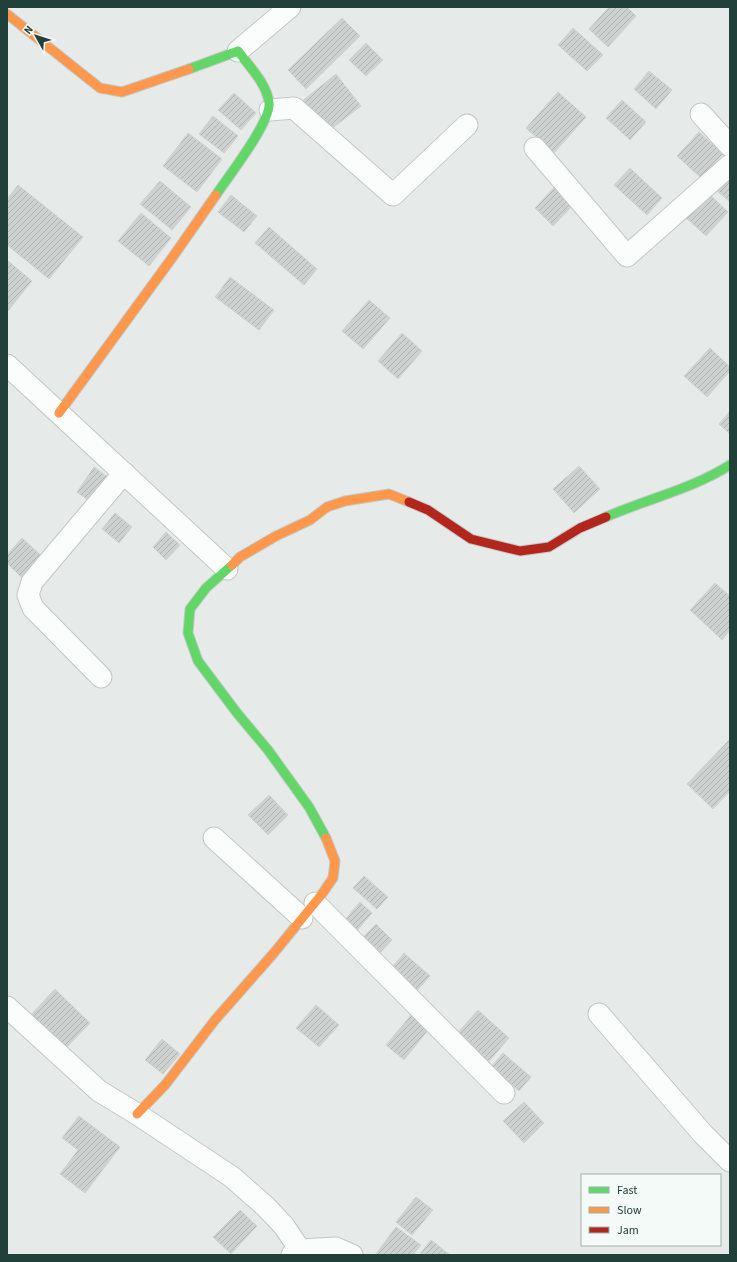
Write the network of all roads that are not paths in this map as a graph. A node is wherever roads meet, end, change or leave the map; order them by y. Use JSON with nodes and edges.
{"nodes":[{"id":1,"x":290,"y":7,"type":"edge"},
{"id":2,"x":7,"y":14,"type":"edge"},
{"id":3,"x":238,"y":51,"type":"junction"},
{"id":4,"x":270,"y":110,"type":"junction"},
{"id":5,"x":701,"y":114,"type":"dead end"},
{"id":6,"x":467,"y":125,"type":"dead end"},
{"id":7,"x":730,"y":146,"type":"edge"},
{"id":8,"x":535,"y":148,"type":"dead end"},
{"id":9,"x":730,"y":166,"type":"edge"},
{"id":10,"x":7,"y":365,"type":"edge"},
{"id":11,"x":59,"y":412,"type":"junction"},
{"id":12,"x":730,"y":465,"type":"edge"},
{"id":13,"x":124,"y":473,"type":"junction"},
{"id":14,"x":227,"y":569,"type":"junction"},
{"id":15,"x":101,"y":677,"type":"dead end"},
{"id":16,"x":214,"y":838,"type":"dead end"},
{"id":17,"x":308,"y":910,"type":"junction"},
{"id":18,"x":7,"y":1007,"type":"edge"},
{"id":19,"x":599,"y":1014,"type":"dead end"},
{"id":20,"x":504,"y":1093,"type":"dead end"},
{"id":21,"x":137,"y":1114,"type":"junction"},
{"id":22,"x":730,"y":1161,"type":"edge"},
{"id":23,"x":296,"y":1253,"type":"edge"},
{"id":24,"x":352,"y":1255,"type":"edge"}],
"edges":[{"from":1,"to":3,"type":"street"},
{"from":2,"to":3,"type":"street"},
{"from":3,"to":4,"type":"street"},
{"from":4,"to":6,"type":"street"},
{"from":4,"to":11,"type":"street"},
{"from":5,"to":7,"type":"street"},
{"from":8,"to":9,"type":"street"},
{"from":10,"to":11,"type":"street"},
{"from":11,"to":13,"type":"street"},
{"from":12,"to":14,"type":"street"},
{"from":13,"to":14,"type":"street"},
{"from":13,"to":15,"type":"street"},
{"from":14,"to":17,"type":"street"},
{"from":16,"to":17,"type":"street"},
{"from":17,"to":20,"type":"street"},
{"from":17,"to":21,"type":"street"},
{"from":18,"to":21,"type":"street"},
{"from":19,"to":22,"type":"street"},
{"from":21,"to":23,"type":"street"},
{"from":23,"to":24,"type":"street"}]}
